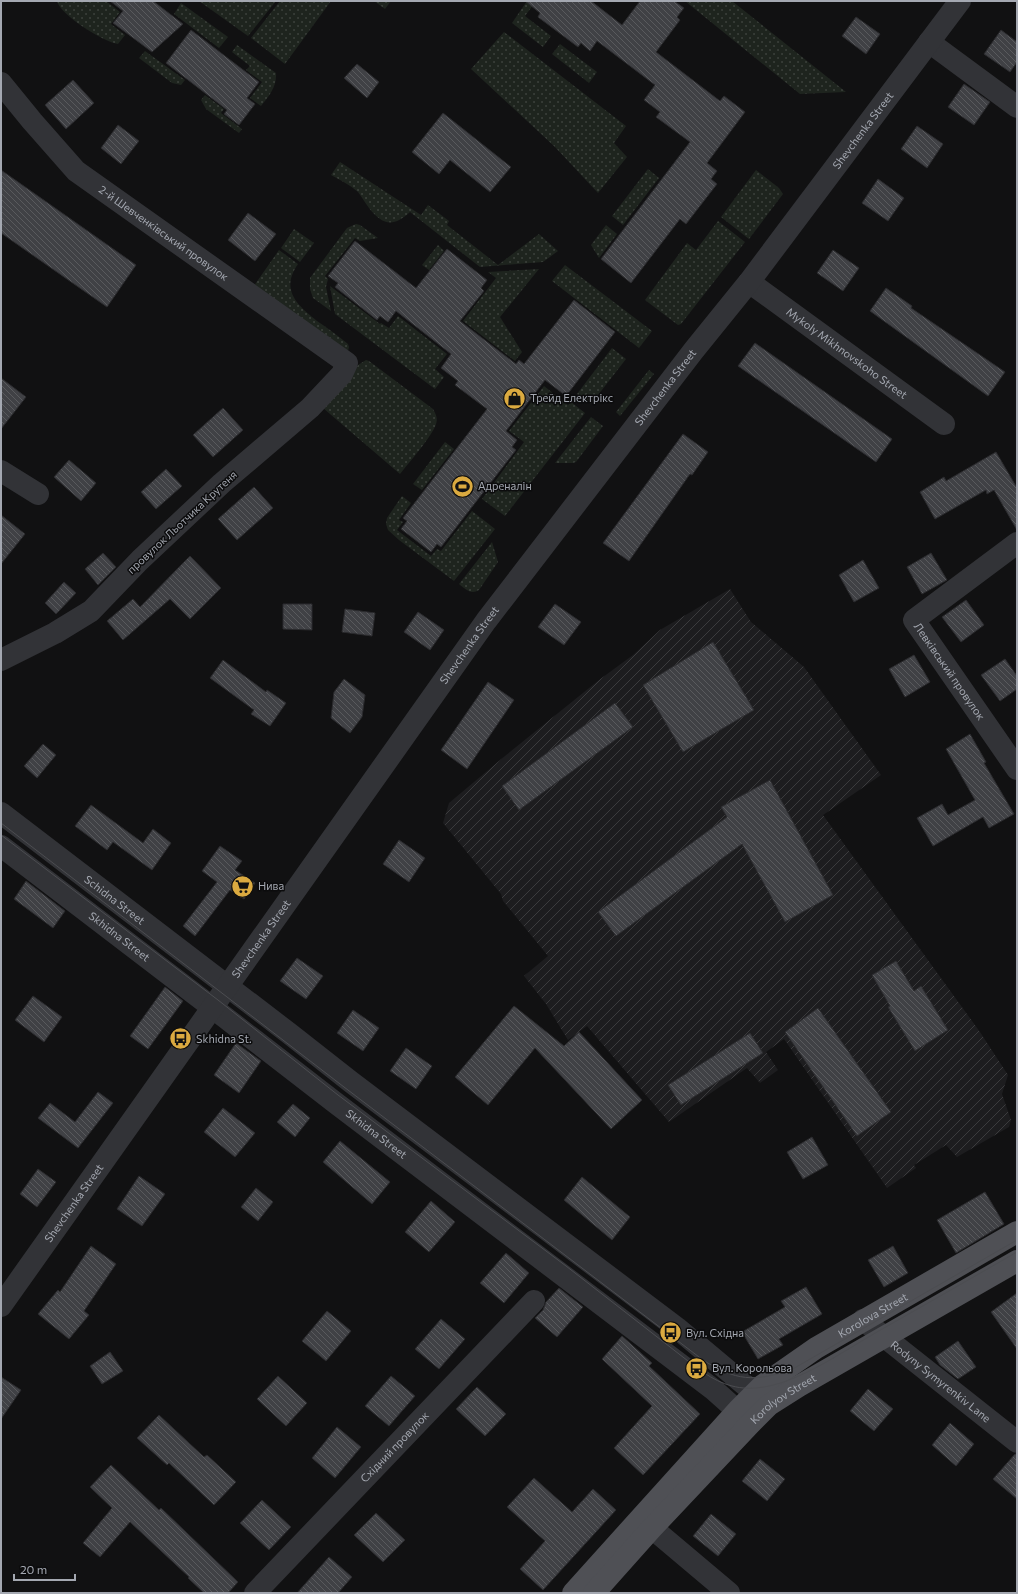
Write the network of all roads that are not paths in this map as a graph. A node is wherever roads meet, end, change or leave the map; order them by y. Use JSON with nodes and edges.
{"nodes":[{"id":1,"x":960,"y":1,"type":"edge"},
{"id":2,"x":929,"y":42,"type":"junction"},
{"id":3,"x":1,"y":83,"type":"edge"},
{"id":4,"x":1017,"y":107,"type":"edge"},
{"id":5,"x":749,"y":282,"type":"junction"},
{"id":6,"x":347,"y":363,"type":"joint"},
{"id":7,"x":944,"y":424,"type":"dead end"},
{"id":8,"x":1,"y":471,"type":"edge"},
{"id":9,"x":38,"y":494,"type":"dead end"},
{"id":10,"x":1017,"y":543,"type":"edge"},
{"id":11,"x":1,"y":660,"type":"edge"},
{"id":12,"x":1017,"y":769,"type":"edge"},
{"id":13,"x":1,"y":813,"type":"edge"},
{"id":14,"x":1,"y":846,"type":"edge"},
{"id":15,"x":228,"y":986,"type":"junction"},
{"id":16,"x":213,"y":1008,"type":"junction"},
{"id":17,"x":1017,"y":1232,"type":"edge"},
{"id":18,"x":1017,"y":1261,"type":"edge"},
{"id":19,"x":534,"y":1301,"type":"dead end"},
{"id":20,"x":1,"y":1306,"type":"edge"},
{"id":21,"x":863,"y":1320,"type":"junction"},
{"id":22,"x":883,"y":1338,"type":"junction"},
{"id":23,"x":762,"y":1398,"type":"junction"},
{"id":24,"x":745,"y":1416,"type":"junction"},
{"id":25,"x":1017,"y":1442,"type":"edge"},
{"id":26,"x":652,"y":1528,"type":"junction"},
{"id":27,"x":255,"y":1593,"type":"edge"},
{"id":28,"x":573,"y":1593,"type":"edge"},
{"id":29,"x":594,"y":1593,"type":"edge"},
{"id":30,"x":729,"y":1593,"type":"edge"}],
"edges":[{"from":1,"to":2,"type":"street","name":"Shevchenka Street"},
{"from":2,"to":4,"type":"street"},
{"from":2,"to":5,"type":"street","name":"Shevchenka Street"},
{"from":3,"to":6,"type":"street","name":"2-й Шевченківський провулок"},
{"from":5,"to":7,"type":"street","name":"Mykoly Mikhnovskoho Street"},
{"from":5,"to":15,"type":"street","name":"Shevchenka Street"},
{"from":6,"to":11,"type":"street","name":"провулок Льотчика Крутеня"},
{"from":8,"to":9,"type":"street"},
{"from":10,"to":12,"type":"street","name":"Левківський провулок"},
{"from":13,"to":15,"type":"street","name":"Schidna Street"},
{"from":14,"to":16,"type":"street","name":"Skhidna Street"},
{"from":15,"to":16,"type":"street","name":"Shevchenka Street"},
{"from":15,"to":23,"type":"street"},
{"from":16,"to":20,"type":"street","name":"Shevchenka Street"},
{"from":16,"to":24,"type":"street","name":"Skhidna Street"},
{"from":17,"to":21,"type":"main road","name":"Korolova Street"},
{"from":18,"to":22,"type":"main road","name":"Korolyov Street"},
{"from":19,"to":27,"type":"street","name":"Східний провулок"},
{"from":21,"to":22,"type":"street","name":"Rodyny Symyrenkiv Lane"},
{"from":21,"to":23,"type":"main road","name":"Korolova Street"},
{"from":22,"to":23,"type":"main road","name":"Korolyov Street"},
{"from":22,"to":25,"type":"street","name":"Rodyny Symyrenkiv Lane"},
{"from":23,"to":24,"type":"main road","name":"Korolyov Street"},
{"from":24,"to":26,"type":"main road","name":"Korolyov Street"},
{"from":24,"to":28,"type":"main road","name":"Korolyov Street"},
{"from":26,"to":29,"type":"main road","name":"Korolyov Street"},
{"from":26,"to":30,"type":"street"}]}
